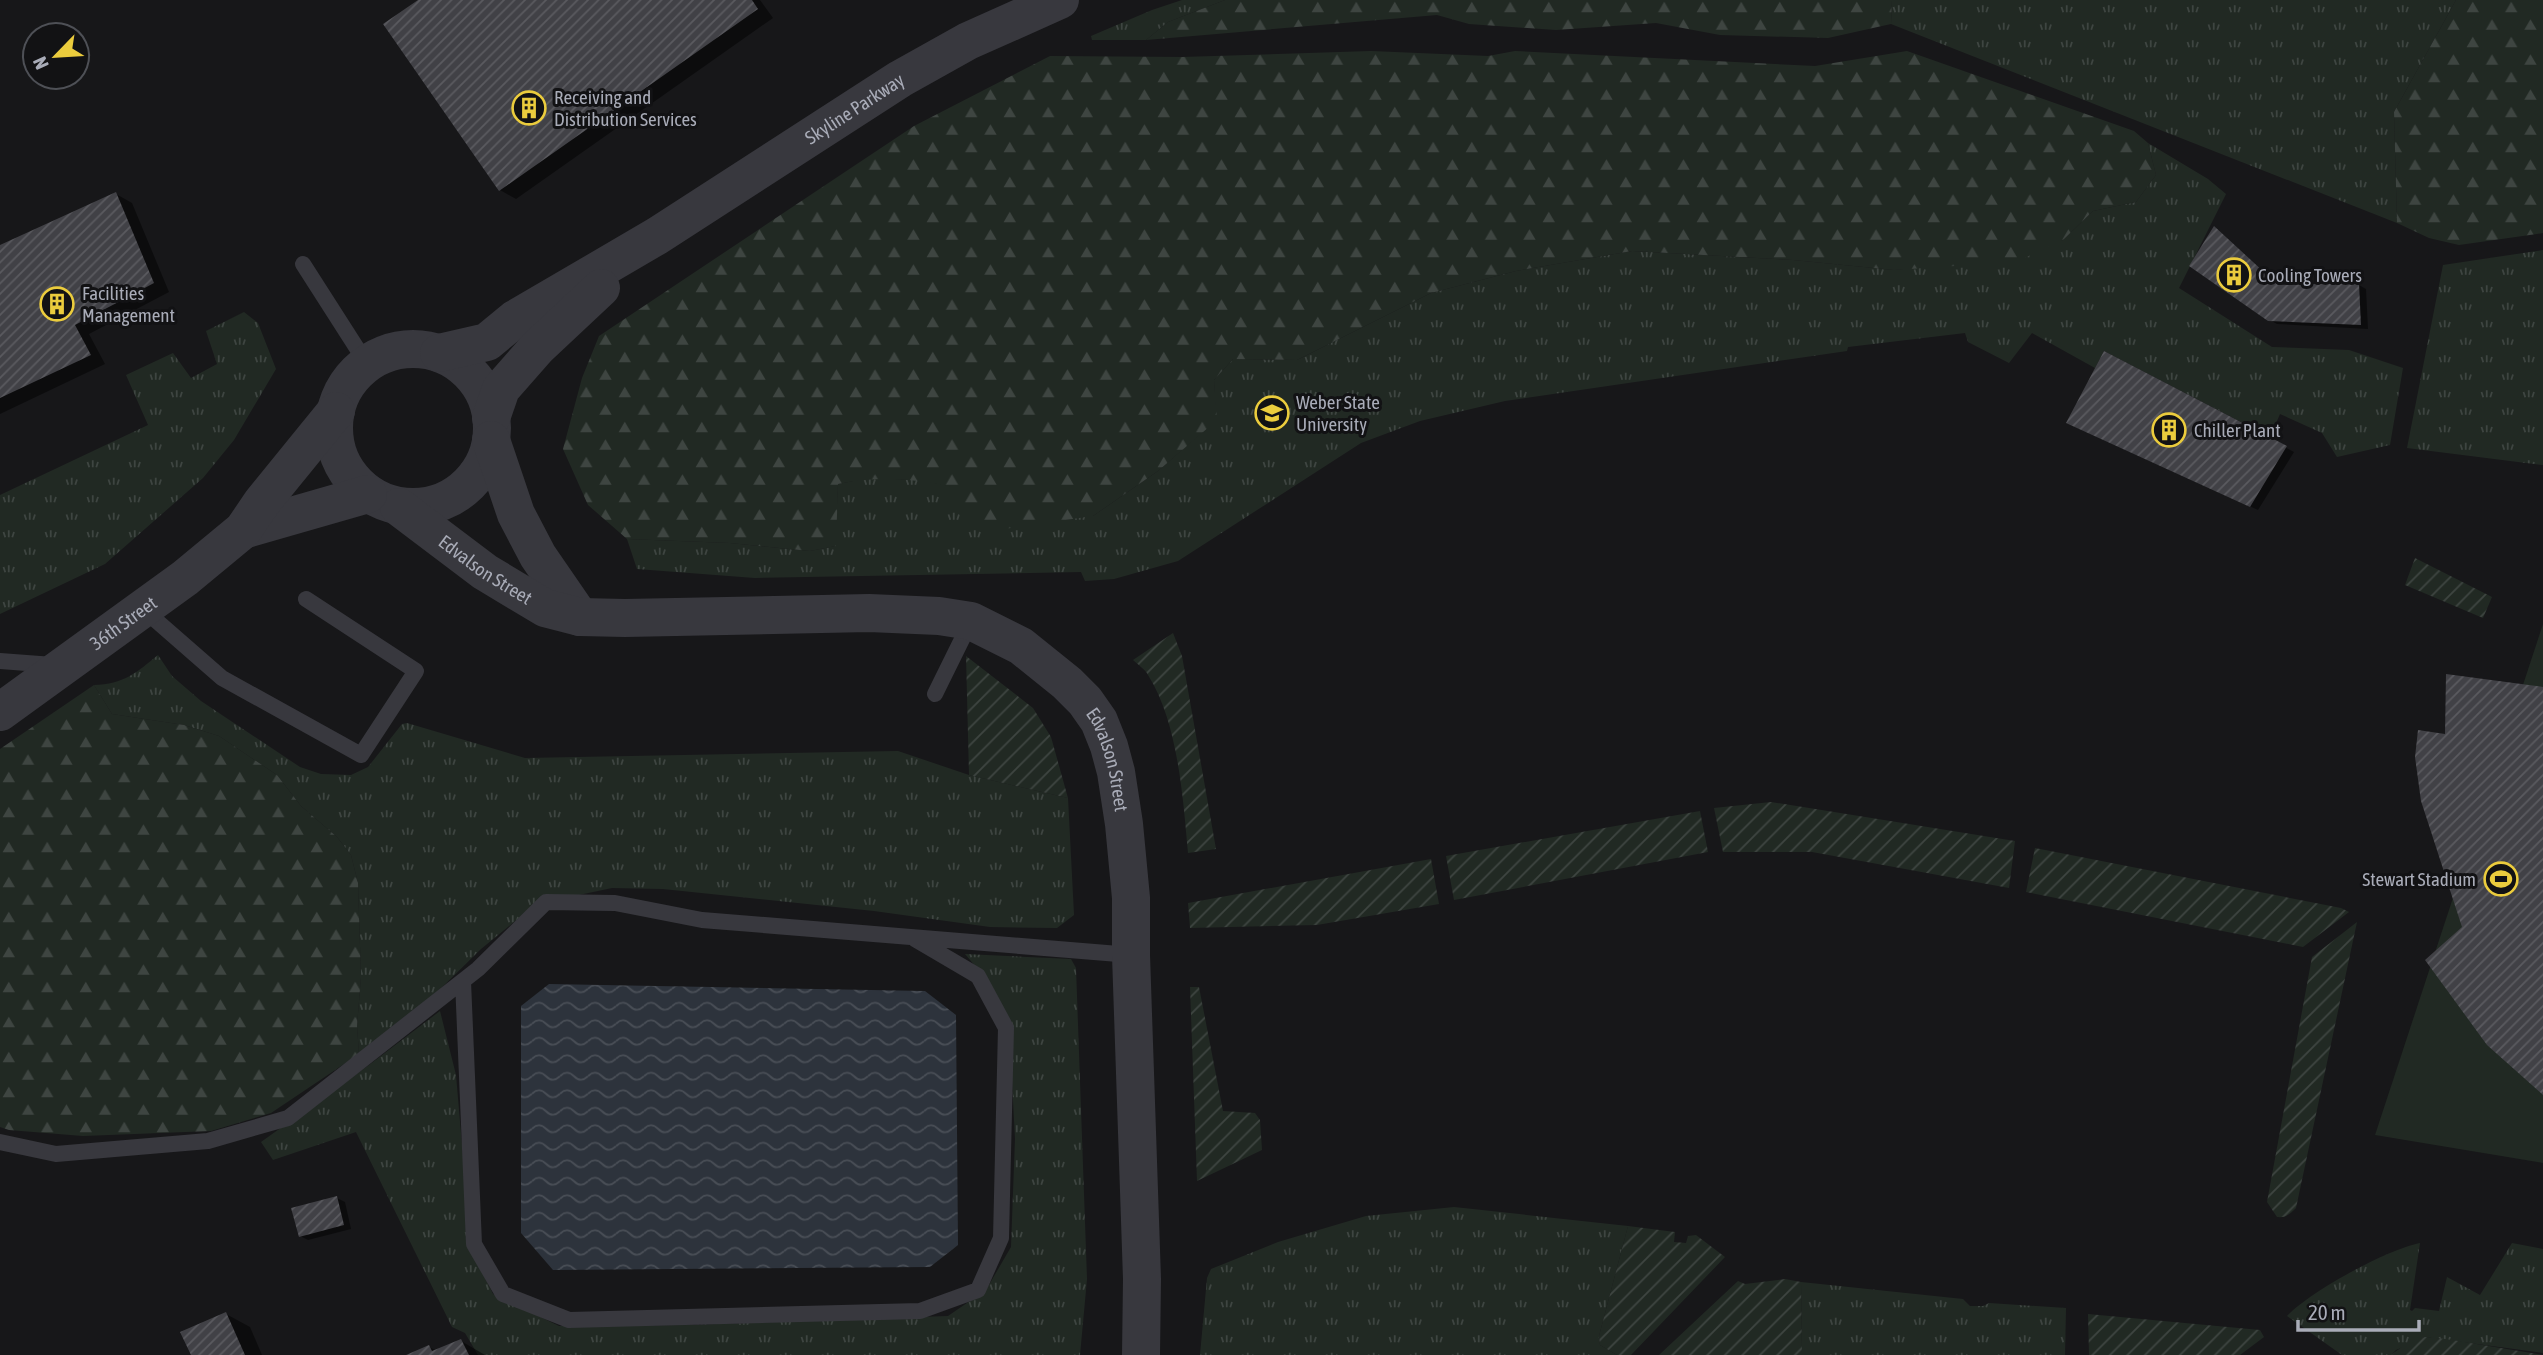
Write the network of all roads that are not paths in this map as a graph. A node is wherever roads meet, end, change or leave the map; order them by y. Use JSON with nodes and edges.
{"nodes":[{"id":1,"x":1060,"y":0,"type":"edge"},
{"id":2,"x":657,"y":236,"type":"junction"},
{"id":3,"x":303,"y":264,"type":"dead end"},
{"id":4,"x":439,"y":353,"type":"junction"},
{"id":5,"x":367,"y":364,"type":"junction"},
{"id":6,"x":336,"y":411,"type":"junction"},
{"id":7,"x":491,"y":429,"type":"junction"},
{"id":8,"x":384,"y":500,"type":"junction"},
{"id":9,"x":243,"y":530,"type":"junction"},
{"id":10,"x":306,"y":599,"type":"dead end"},
{"id":11,"x":143,"y":609,"type":"junction"},
{"id":12,"x":580,"y":617,"type":"junction"},
{"id":13,"x":971,"y":621,"type":"junction"},
{"id":14,"x":0,"y":661,"type":"edge"},
{"id":15,"x":66,"y":666,"type":"junction"},
{"id":16,"x":935,"y":694,"type":"dead end"},
{"id":17,"x":0,"y":712,"type":"edge"},
{"id":18,"x":910,"y":936,"type":"junction"},
{"id":19,"x":1131,"y":955,"type":"junction"},
{"id":20,"x":463,"y":981,"type":"junction"},
{"id":21,"x":0,"y":1142,"type":"edge"},
{"id":22,"x":1141,"y":1355,"type":"edge"}],
"edges":[{"from":1,"to":2,"type":"street","name":"Skyline Parkway"},
{"from":2,"to":4,"type":"street","name":"Skyline Parkway"},
{"from":2,"to":7,"type":"street","name":"Skyline Parkway"},
{"from":3,"to":5,"type":"lane"},
{"from":4,"to":5,"type":"street"},
{"from":4,"to":7,"type":"street"},
{"from":5,"to":6,"type":"street"},
{"from":6,"to":8,"type":"street"},
{"from":6,"to":9,"type":"street","name":"36th Street"},
{"from":7,"to":8,"type":"street"},
{"from":7,"to":12,"type":"street","name":"Edvalson Street"},
{"from":8,"to":9,"type":"street","name":"36th Street"},
{"from":8,"to":12,"type":"street","name":"Edvalson Street"},
{"from":9,"to":11,"type":"street","name":"36th Street"},
{"from":10,"to":11,"type":"lane"},
{"from":11,"to":15,"type":"street","name":"36th Street"},
{"from":12,"to":13,"type":"street","name":"Edvalson Street"},
{"from":13,"to":16,"type":"lane"},
{"from":13,"to":19,"type":"street","name":"Edvalson Street"},
{"from":14,"to":15,"type":"lane"},
{"from":15,"to":17,"type":"street","name":"36th Street"},
{"from":18,"to":19,"type":"lane"},
{"from":18,"to":20,"type":"lane"},
{"from":18,"to":20,"type":"lane"},
{"from":19,"to":22,"type":"street","name":"Edvalson Street"},
{"from":20,"to":21,"type":"lane"}]}
